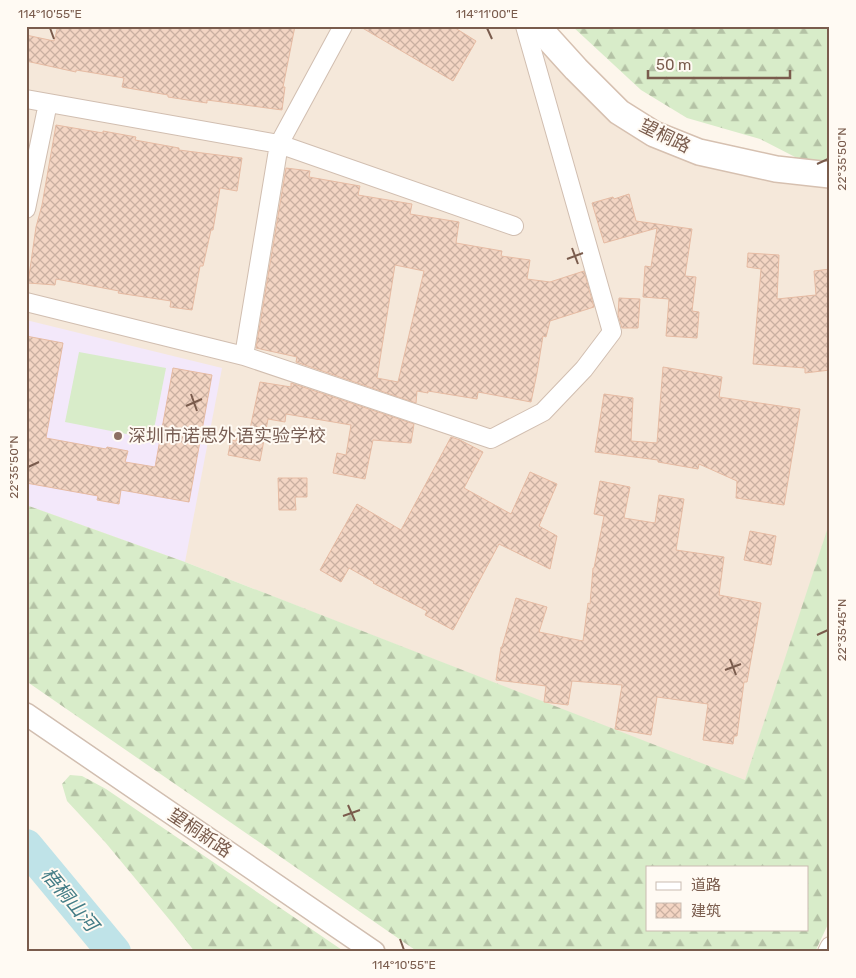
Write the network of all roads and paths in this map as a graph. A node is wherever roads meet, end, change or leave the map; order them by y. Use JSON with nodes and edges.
{"nodes":[{"id":1,"x":343,"y":26,"type":"edge"},
{"id":2,"x":525,"y":26,"type":"edge"},
{"id":3,"x":537,"y":26,"type":"edge"},
{"id":4,"x":26,"y":99,"type":"edge"},
{"id":5,"x":48,"y":104,"type":"junction"},
{"id":6,"x":279,"y":144,"type":"junction"},
{"id":7,"x":830,"y":174,"type":"edge"},
{"id":8,"x":26,"y":209,"type":"edge"},
{"id":9,"x":514,"y":226,"type":"dead end"},
{"id":10,"x":26,"y":302,"type":"edge"},
{"id":11,"x":244,"y":356,"type":"junction"},
{"id":12,"x":26,"y":714,"type":"edge"},
{"id":13,"x":830,"y":946,"type":"edge"},
{"id":14,"x":374,"y":952,"type":"edge"},
{"id":15,"x":827,"y":952,"type":"edge"}],
"edges":[{"from":1,"to":6,"type":"street"},
{"from":2,"to":11,"type":"street"},
{"from":3,"to":7,"type":"main road","name":"望桐路"},
{"from":4,"to":5,"type":"street"},
{"from":5,"to":6,"type":"street"},
{"from":5,"to":8,"type":"street"},
{"from":6,"to":9,"type":"street"},
{"from":6,"to":11,"type":"street"},
{"from":10,"to":11,"type":"street"},
{"from":12,"to":14,"type":"street","name":"望桐新路"},
{"from":13,"to":15,"type":"street"}]}
